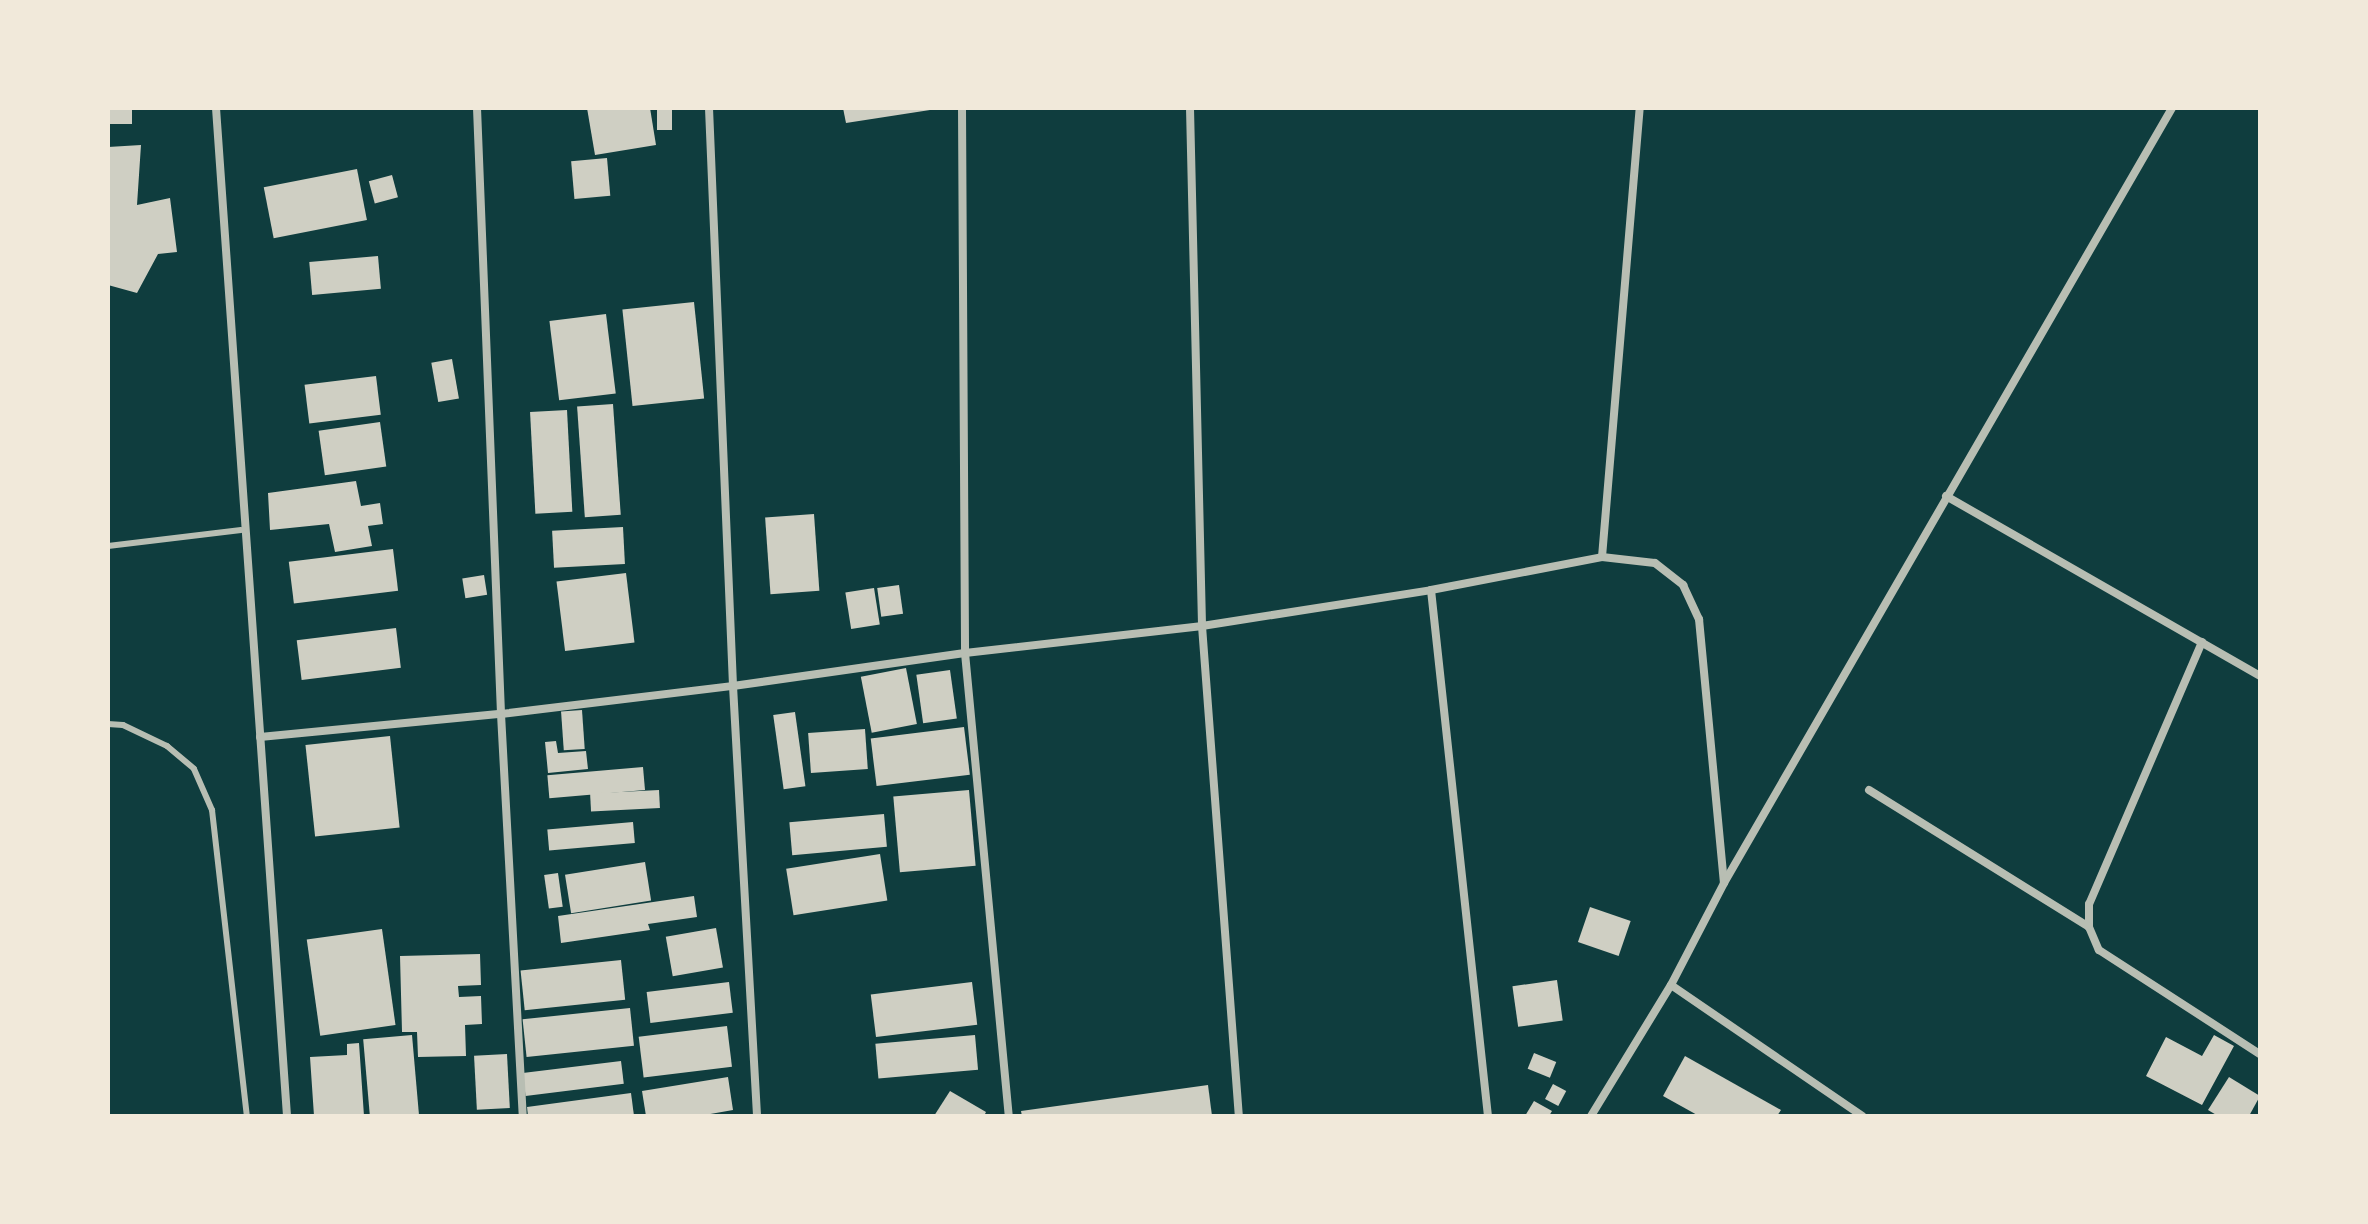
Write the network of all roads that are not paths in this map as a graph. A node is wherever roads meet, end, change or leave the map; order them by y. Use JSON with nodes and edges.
{"nodes":[{"id":1,"x":216,"y":108,"type":"edge"},
{"id":2,"x":477,"y":108,"type":"edge"},
{"id":3,"x":709,"y":108,"type":"edge"},
{"id":4,"x":962,"y":108,"type":"edge"},
{"id":5,"x":1190,"y":108,"type":"edge"},
{"id":6,"x":1640,"y":108,"type":"edge"},
{"id":7,"x":2172,"y":108,"type":"edge"},
{"id":8,"x":1946,"y":496,"type":"junction"},
{"id":9,"x":241,"y":530,"type":"dead end"},
{"id":10,"x":108,"y":546,"type":"edge"},
{"id":11,"x":1602,"y":557,"type":"junction"},
{"id":12,"x":1431,"y":590,"type":"junction"},
{"id":13,"x":1202,"y":626,"type":"junction"},
{"id":14,"x":2202,"y":642,"type":"junction"},
{"id":15,"x":965,"y":653,"type":"junction"},
{"id":16,"x":2260,"y":676,"type":"edge"},
{"id":17,"x":733,"y":686,"type":"junction"},
{"id":18,"x":501,"y":714,"type":"junction"},
{"id":19,"x":108,"y":724,"type":"edge"},
{"id":20,"x":260,"y":737,"type":"junction"},
{"id":21,"x":1869,"y":790,"type":"dead end"},
{"id":22,"x":1724,"y":883,"type":"junction"},
{"id":23,"x":2089,"y":927,"type":"junction"},
{"id":24,"x":1671,"y":985,"type":"junction"},
{"id":25,"x":2260,"y":1054,"type":"edge"},
{"id":26,"x":247,"y":1116,"type":"edge"},
{"id":27,"x":287,"y":1116,"type":"edge"},
{"id":28,"x":523,"y":1116,"type":"edge"},
{"id":29,"x":757,"y":1116,"type":"edge"},
{"id":30,"x":1009,"y":1116,"type":"edge"},
{"id":31,"x":1239,"y":1116,"type":"edge"},
{"id":32,"x":1488,"y":1116,"type":"edge"},
{"id":33,"x":1591,"y":1116,"type":"edge"},
{"id":34,"x":1862,"y":1116,"type":"edge"}],
"edges":[{"from":1,"to":20,"type":"street"},
{"from":2,"to":18,"type":"street"},
{"from":3,"to":17,"type":"street"},
{"from":4,"to":15,"type":"street"},
{"from":5,"to":13,"type":"street"},
{"from":6,"to":11,"type":"street"},
{"from":7,"to":8,"type":"street"},
{"from":8,"to":14,"type":"street"},
{"from":8,"to":22,"type":"street"},
{"from":9,"to":10,"type":"lane"},
{"from":11,"to":12,"type":"street"},
{"from":11,"to":22,"type":"street"},
{"from":12,"to":13,"type":"street"},
{"from":12,"to":32,"type":"street"},
{"from":13,"to":15,"type":"street"},
{"from":13,"to":31,"type":"street"},
{"from":14,"to":16,"type":"street"},
{"from":14,"to":23,"type":"street"},
{"from":15,"to":17,"type":"street"},
{"from":15,"to":30,"type":"street"},
{"from":17,"to":18,"type":"street"},
{"from":17,"to":29,"type":"street"},
{"from":18,"to":20,"type":"street"},
{"from":18,"to":28,"type":"street"},
{"from":19,"to":26,"type":"lane"},
{"from":20,"to":27,"type":"street"},
{"from":21,"to":23,"type":"street"},
{"from":22,"to":24,"type":"street"},
{"from":23,"to":25,"type":"street"},
{"from":24,"to":33,"type":"street"},
{"from":24,"to":34,"type":"street"}]}
